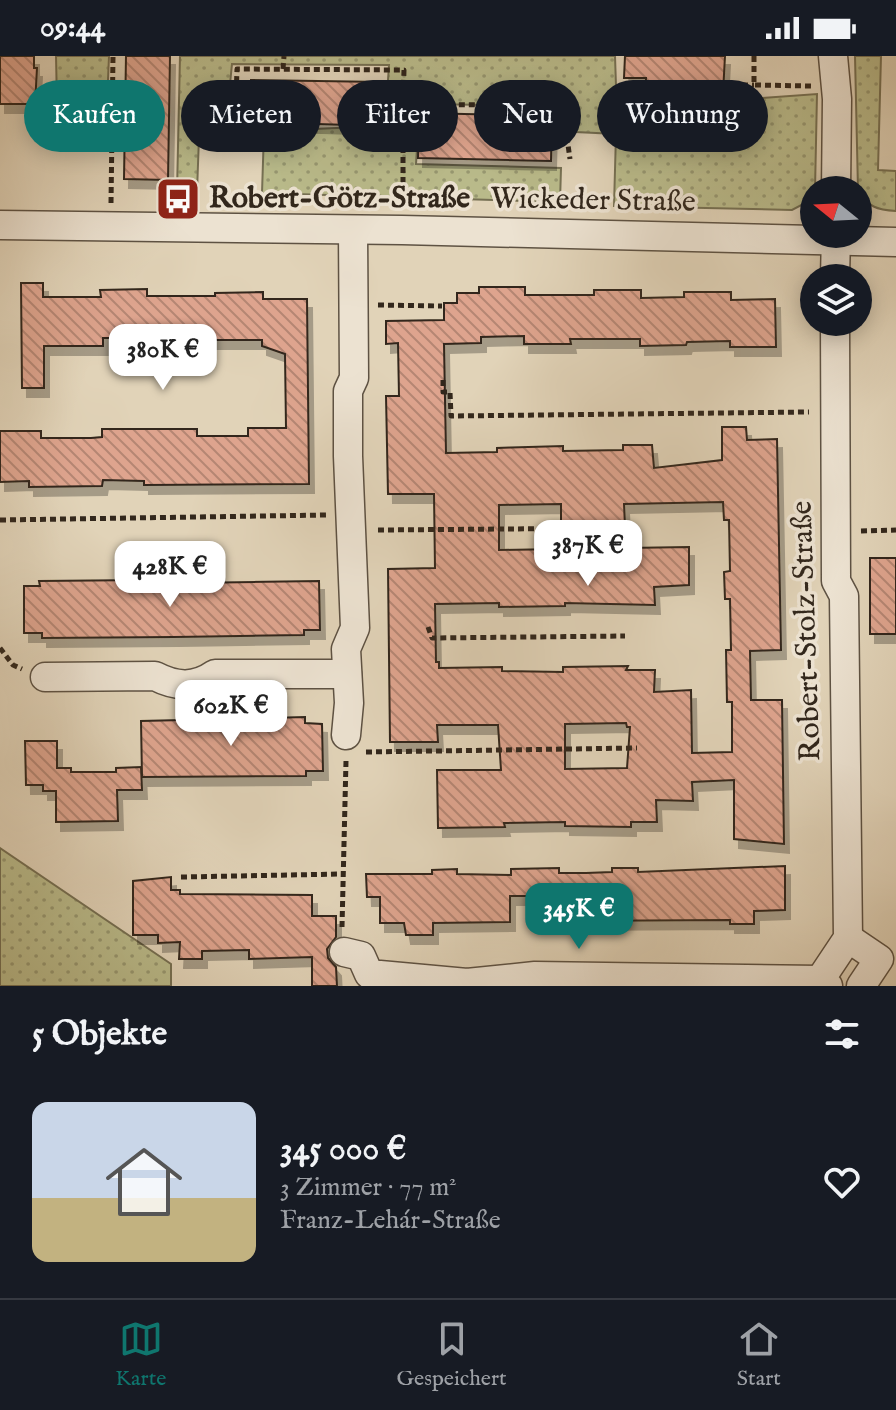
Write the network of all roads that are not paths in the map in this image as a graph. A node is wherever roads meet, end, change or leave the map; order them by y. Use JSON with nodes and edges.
{"nodes":[{"id":1,"x":833,"y":56,"type":"edge"},
{"id":2,"x":836,"y":176,"type":"edge"},
{"id":3,"x":0,"y":225,"type":"edge"},
{"id":4,"x":353,"y":230,"type":"junction"},
{"id":5,"x":800,"y":236,"type":"edge"},
{"id":6,"x":872,"y":240,"type":"edge"},
{"id":7,"x":896,"y":242,"type":"edge"},
{"id":8,"x":835,"y":336,"type":"edge"},
{"id":9,"x":347,"y":674,"type":"junction"},
{"id":10,"x":45,"y":677,"type":"dead end"},
{"id":11,"x":353,"y":747,"type":"road end"},
{"id":12,"x":848,"y":938,"type":"junction"},
{"id":13,"x":344,"y":952,"type":"road end"},
{"id":14,"x":888,"y":959,"type":"edge"},
{"id":15,"x":824,"y":983,"type":"edge"},
{"id":16,"x":861,"y":986,"type":"edge"}],
"edges":[{"from":1,"to":2,"type":"street"},
{"from":3,"to":4,"type":"street","name":"Wickeder Straße"},
{"from":4,"to":5,"type":"street","name":"Wickeder Straße"},
{"from":4,"to":9,"type":"street"},
{"from":6,"to":7,"type":"street","name":"Wickeder Straße"},
{"from":8,"to":12,"type":"street","name":"Robert-Stolz-Straße"},
{"from":9,"to":10,"type":"street"},
{"from":9,"to":11,"type":"street"},
{"from":12,"to":14,"type":"street"},
{"from":12,"to":15,"type":"street"},
{"from":13,"to":15,"type":"street"},
{"from":14,"to":16,"type":"street"}]}
